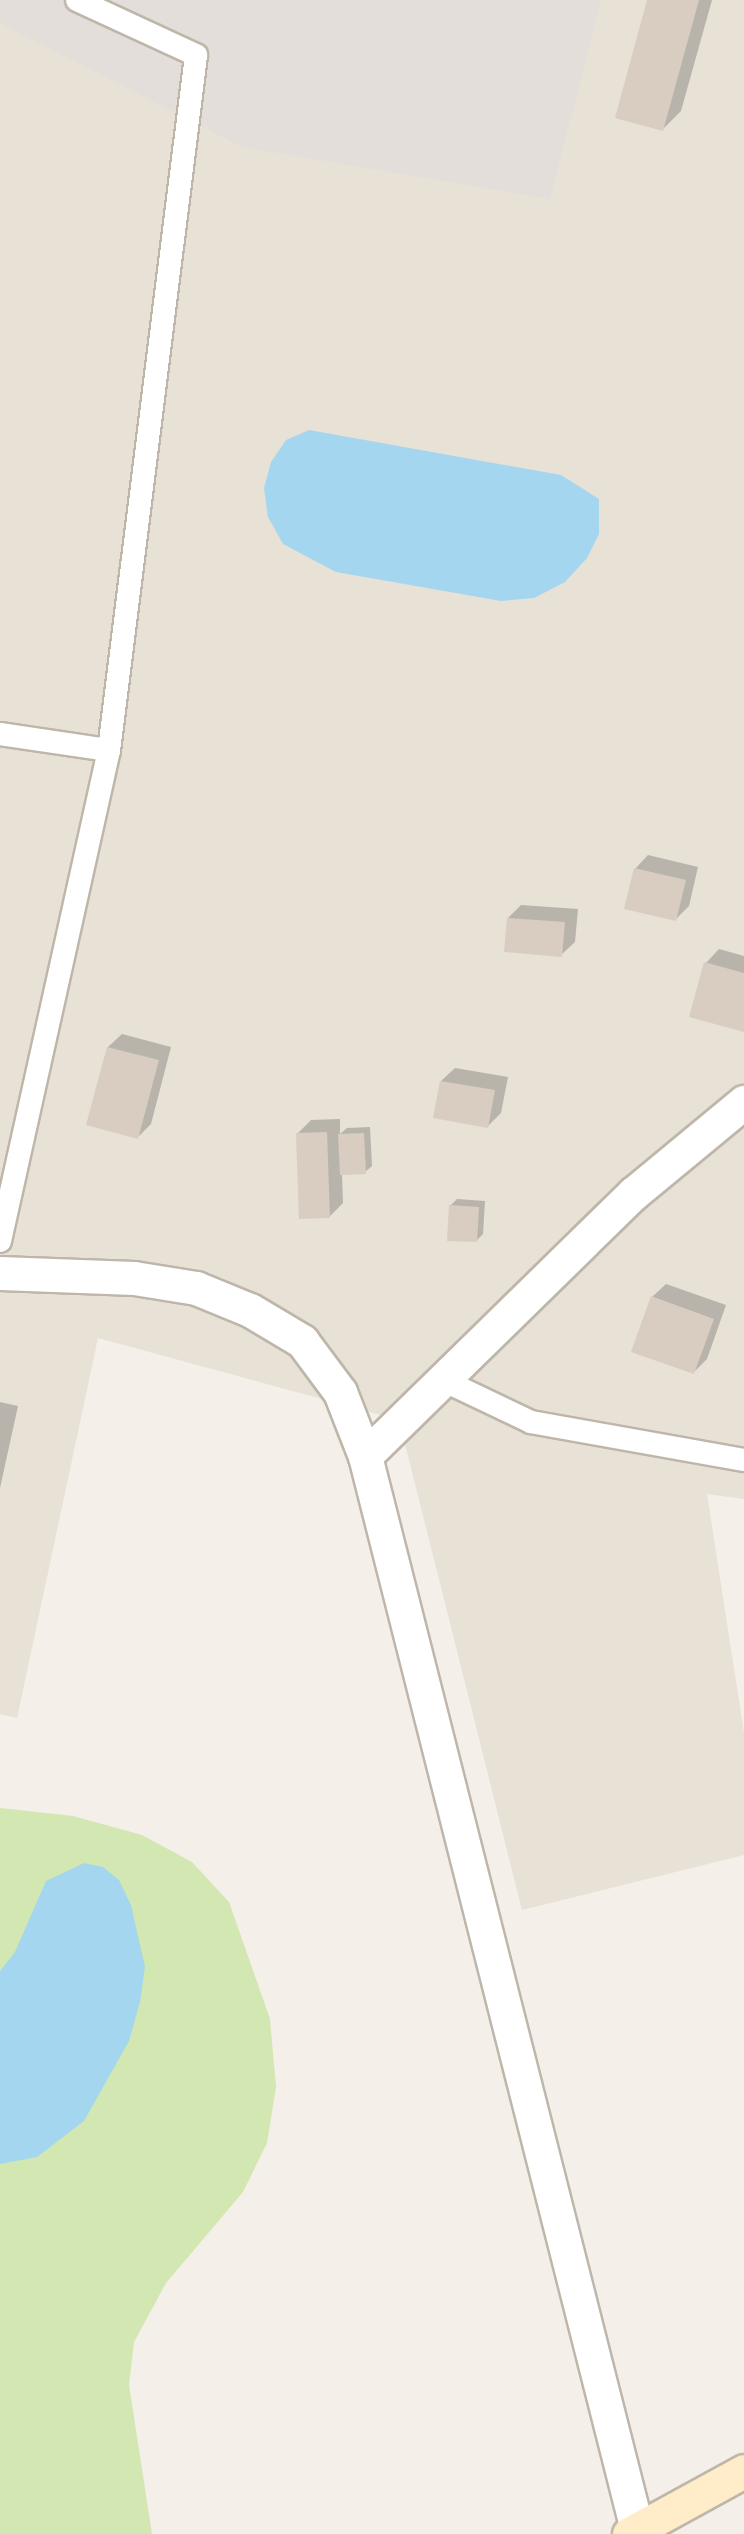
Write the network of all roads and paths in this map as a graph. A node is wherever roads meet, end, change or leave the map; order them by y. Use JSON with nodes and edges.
{"nodes":[{"id":1,"x":77,"y":0,"type":"edge"},
{"id":2,"x":0,"y":734,"type":"edge"},
{"id":3,"x":109,"y":750,"type":"junction"},
{"id":4,"x":744,"y":1102,"type":"edge"},
{"id":5,"x":0,"y":1241,"type":"edge"},
{"id":6,"x":0,"y":1273,"type":"edge"},
{"id":7,"x":445,"y":1381,"type":"junction"},
{"id":8,"x":365,"y":1456,"type":"junction"},
{"id":9,"x":744,"y":1460,"type":"edge"},
{"id":10,"x":744,"y":2471,"type":"edge"},
{"id":11,"x":633,"y":2531,"type":"edge"}],
"edges":[{"from":1,"to":3,"type":"lane"},
{"from":2,"to":3,"type":"lane"},
{"from":3,"to":5,"type":"lane"},
{"from":4,"to":7,"type":"street"},
{"from":6,"to":8,"type":"street"},
{"from":7,"to":8,"type":"street"},
{"from":7,"to":9,"type":"lane"},
{"from":8,"to":11,"type":"street"},
{"from":10,"to":11,"type":"main road"}]}
